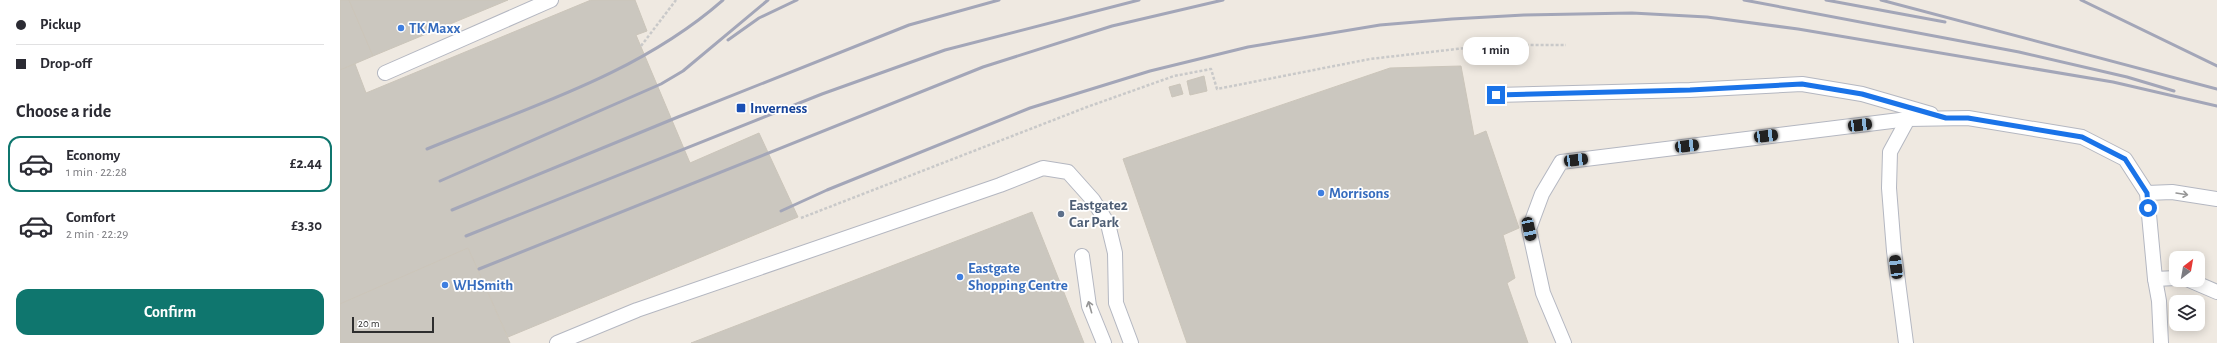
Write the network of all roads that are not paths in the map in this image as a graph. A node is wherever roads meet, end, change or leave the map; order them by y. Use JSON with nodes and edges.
{"nodes":[{"id":1,"x":551,"y":0,"type":"edge"},
{"id":2,"x":385,"y":73,"type":"dead end"},
{"id":3,"x":1496,"y":95,"type":"dead end"},
{"id":4,"x":1946,"y":118,"type":"junction"},
{"id":5,"x":1908,"y":119,"type":"junction"},
{"id":6,"x":2147,"y":193,"type":"junction"},
{"id":7,"x":2217,"y":199,"type":"edge"},
{"id":8,"x":1082,"y":256,"type":"dead end"},
{"id":9,"x":2169,"y":278,"type":"edge"},
{"id":10,"x":2155,"y":279,"type":"junction"},
{"id":11,"x":2205,"y":287,"type":"edge"},
{"id":12,"x":2217,"y":292,"type":"edge"},
{"id":13,"x":557,"y":343,"type":"edge"},
{"id":14,"x":1104,"y":343,"type":"edge"},
{"id":15,"x":1131,"y":343,"type":"edge"},
{"id":16,"x":1564,"y":343,"type":"edge"},
{"id":17,"x":1906,"y":343,"type":"edge"},
{"id":18,"x":2161,"y":343,"type":"edge"}],
"edges":[{"from":1,"to":2,"type":"lane"},
{"from":3,"to":4,"type":"lane"},
{"from":4,"to":5,"type":"lane"},
{"from":4,"to":6,"type":"lane"},
{"from":5,"to":16,"type":"lane"},
{"from":5,"to":17,"type":"lane"},
{"from":6,"to":7,"type":"lane","one_way":true},
{"from":6,"to":10,"type":"lane"},
{"from":14,"to":8,"type":"lane","one_way":true},
{"from":9,"to":10,"type":"lane"},
{"from":10,"to":18,"type":"lane"},
{"from":11,"to":12,"type":"lane"},
{"from":13,"to":15,"type":"lane"}]}
